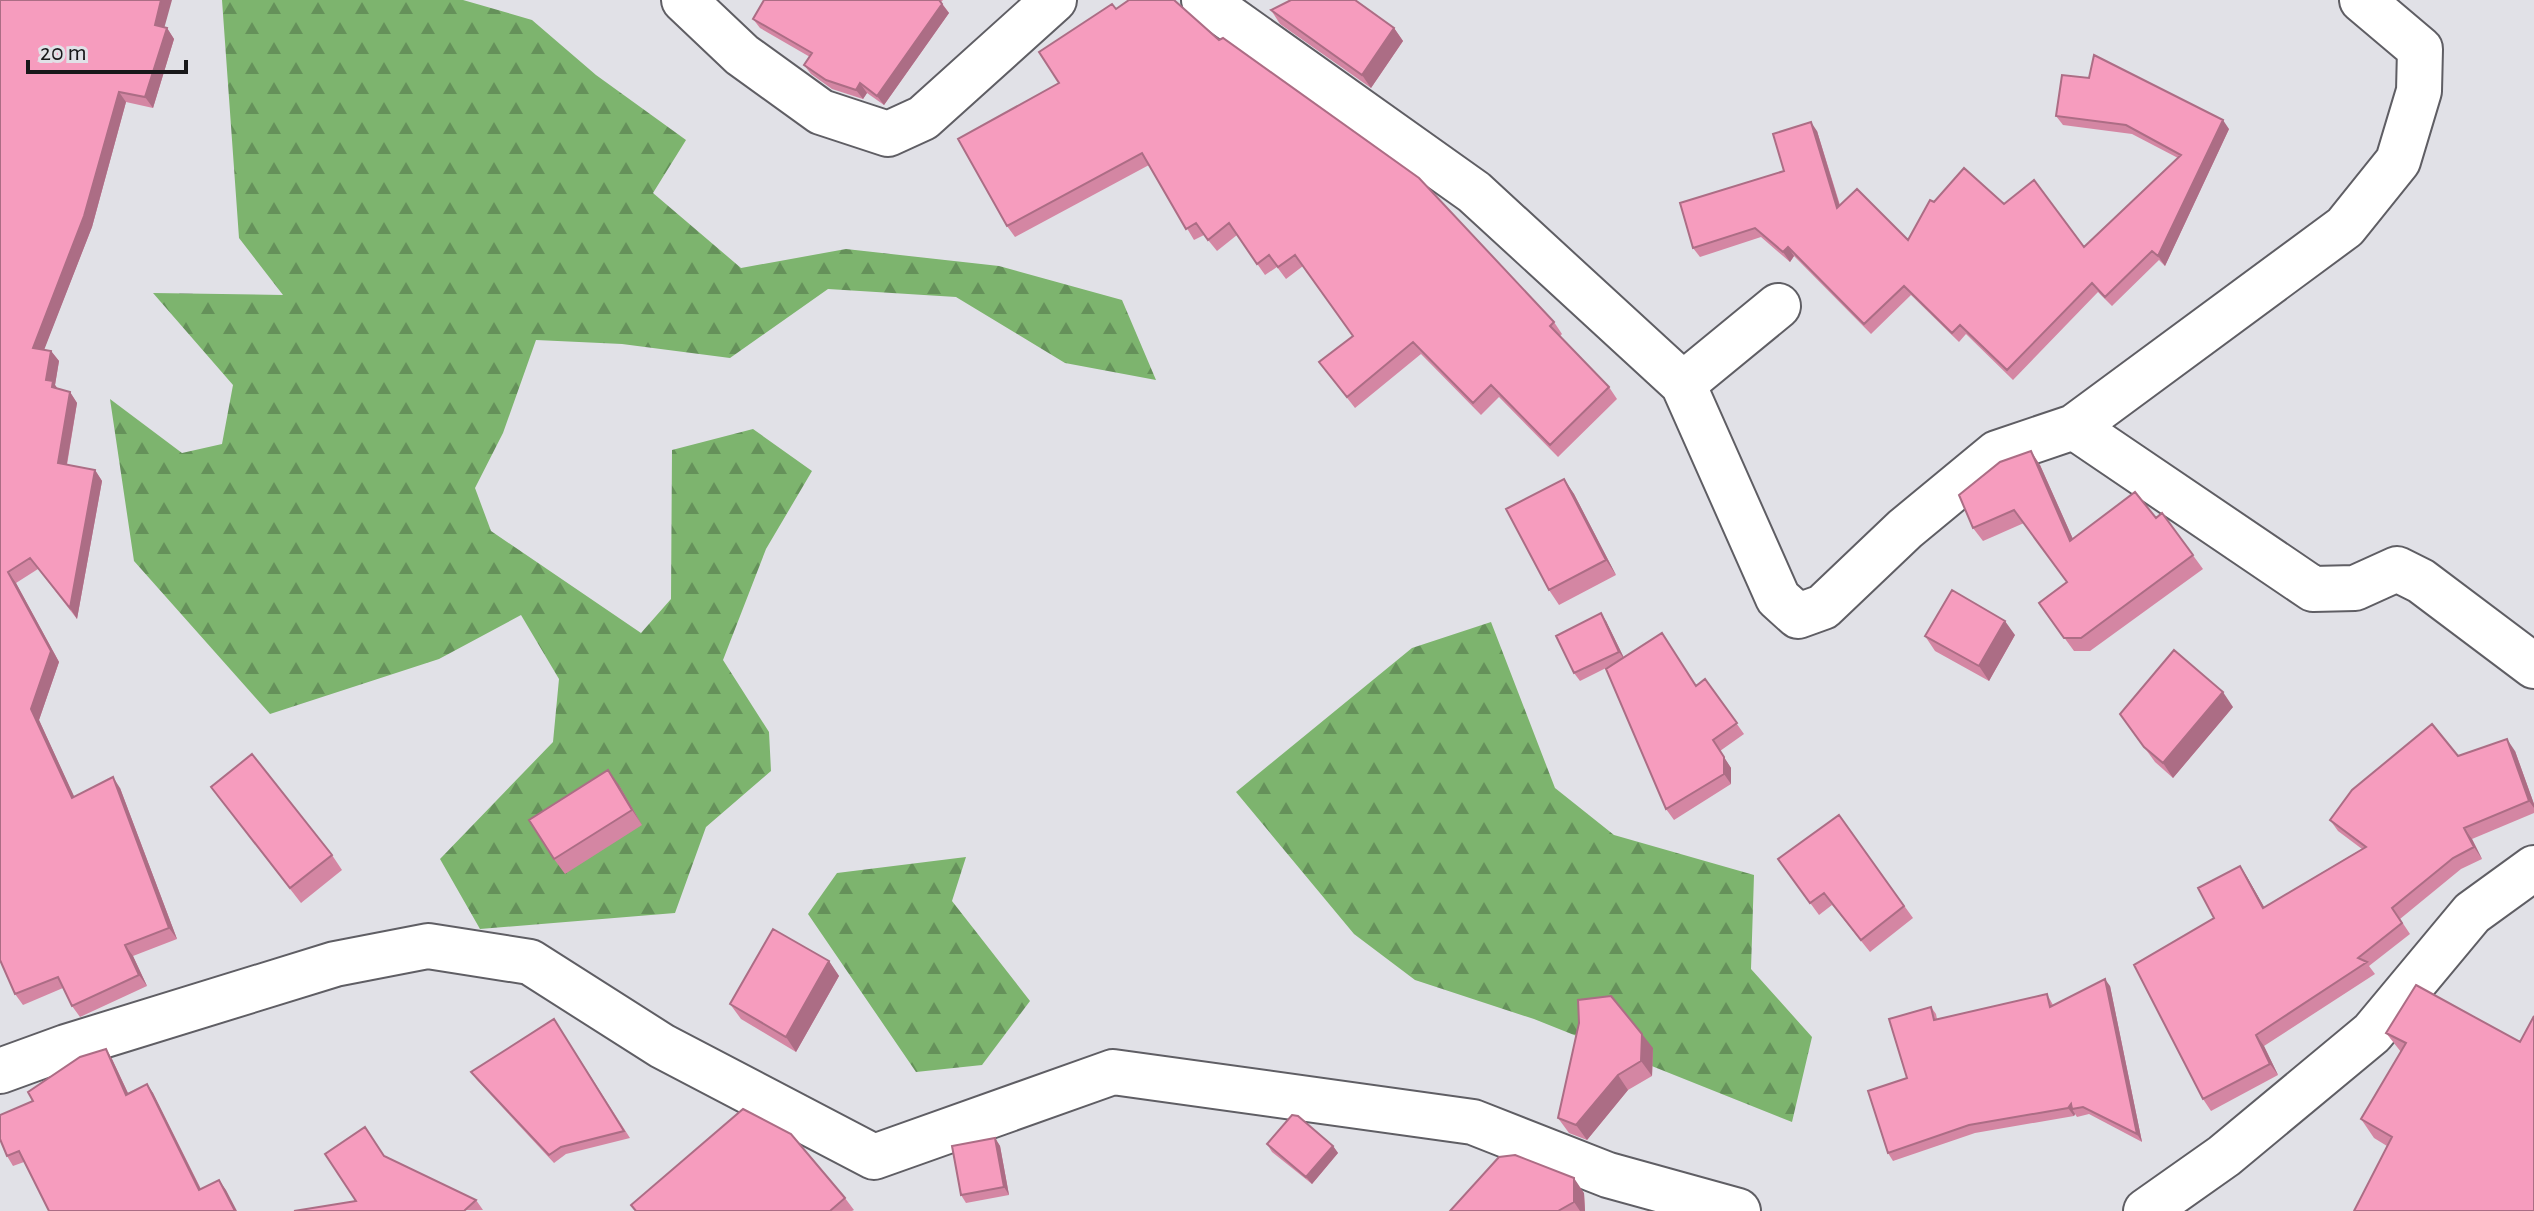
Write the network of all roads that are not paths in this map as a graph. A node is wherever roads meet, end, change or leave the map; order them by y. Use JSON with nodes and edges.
{"nodes":[{"id":1,"x":684,"y":0,"type":"edge"},
{"id":2,"x":1054,"y":0,"type":"edge"},
{"id":3,"x":1204,"y":0,"type":"edge"},
{"id":4,"x":2362,"y":0,"type":"edge"},
{"id":5,"x":1778,"y":306,"type":"dead end"},
{"id":6,"x":1683,"y":384,"type":"junction"},
{"id":7,"x":2074,"y":427,"type":"junction"},
{"id":8,"x":2534,"y":666,"type":"edge"},
{"id":9,"x":2534,"y":868,"type":"edge"},
{"id":10,"x":0,"y":1071,"type":"edge"},
{"id":11,"x":1605,"y":1193,"type":"edge"},
{"id":12,"x":1738,"y":1211,"type":"edge"},
{"id":13,"x":2146,"y":1211,"type":"edge"}],
"edges":[{"from":1,"to":2,"type":"street"},
{"from":3,"to":6,"type":"street"},
{"from":4,"to":7,"type":"street"},
{"from":5,"to":6,"type":"street"},
{"from":6,"to":7,"type":"street"},
{"from":7,"to":8,"type":"street"},
{"from":9,"to":13,"type":"street"},
{"from":10,"to":11,"type":"street"},
{"from":11,"to":12,"type":"street"}]}
